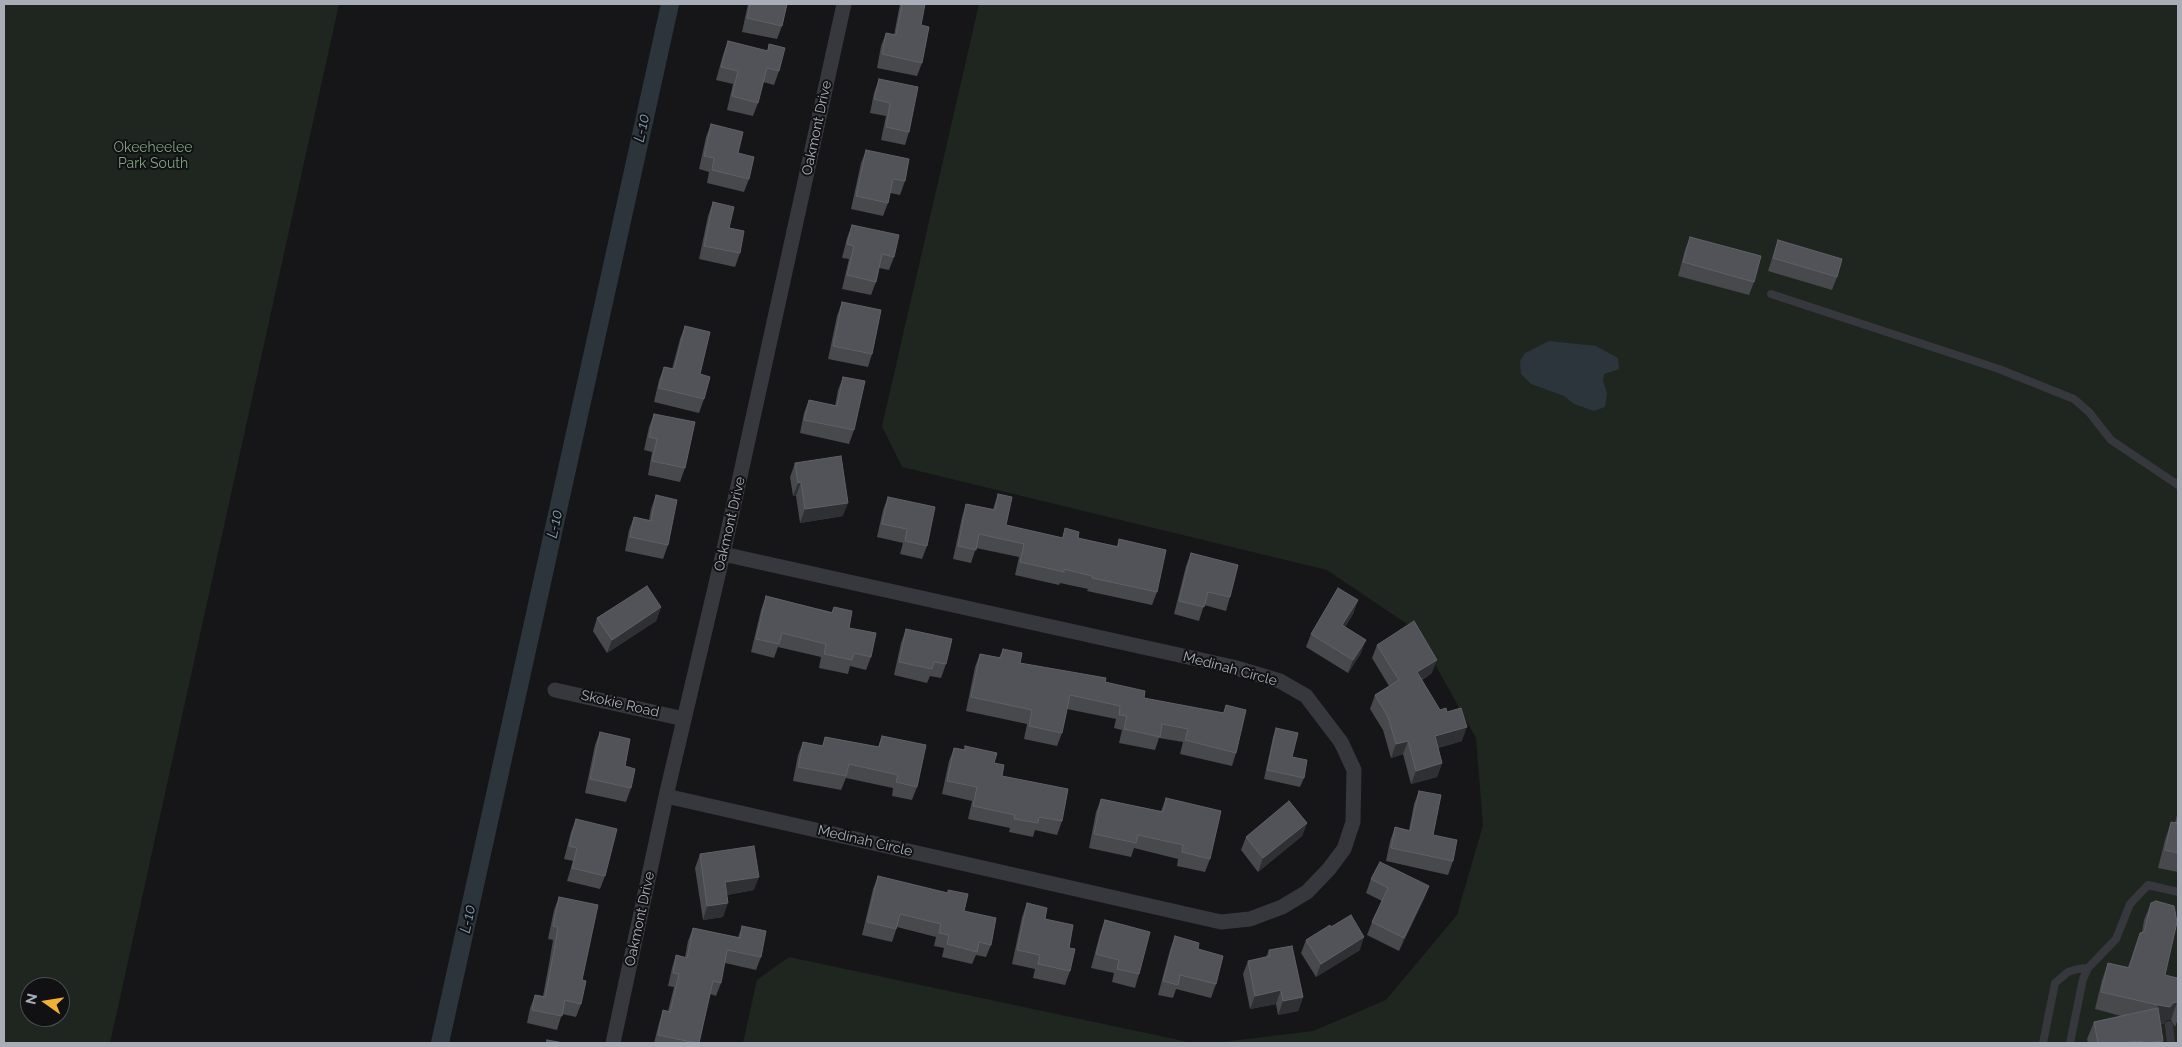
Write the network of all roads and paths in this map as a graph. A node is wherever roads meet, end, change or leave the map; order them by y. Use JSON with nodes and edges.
{"nodes":[{"id":1,"x":844,"y":4,"type":"edge"},
{"id":2,"x":1771,"y":294,"type":"dead end"},
{"id":3,"x":2178,"y":485,"type":"edge"},
{"id":4,"x":724,"y":554,"type":"junction"},
{"id":5,"x":555,"y":690,"type":"dead end"},
{"id":6,"x":684,"y":719,"type":"junction"},
{"id":7,"x":666,"y":796,"type":"junction"},
{"id":8,"x":2178,"y":892,"type":"edge"},
{"id":9,"x":2088,"y":968,"type":"junction"},
{"id":10,"x":2169,"y":1026,"type":"dead end"},
{"id":11,"x":613,"y":1043,"type":"edge"},
{"id":12,"x":2043,"y":1043,"type":"edge"},
{"id":13,"x":2070,"y":1043,"type":"edge"},
{"id":14,"x":2171,"y":1043,"type":"edge"}],
"edges":[{"from":1,"to":4,"type":"street","name":"Oakmont Drive"},
{"from":2,"to":3,"type":"lane"},
{"from":4,"to":6,"type":"street","name":"Oakmont Drive"},
{"from":4,"to":7,"type":"street","name":"Medinah Circle"},
{"from":5,"to":6,"type":"street","name":"Skokie Road"},
{"from":6,"to":7,"type":"street","name":"Oakmont Drive"},
{"from":7,"to":11,"type":"street","name":"Oakmont Drive"},
{"from":8,"to":9,"type":"lane"},
{"from":9,"to":12,"type":"lane"},
{"from":9,"to":13,"type":"lane"},
{"from":10,"to":14,"type":"lane"}]}
